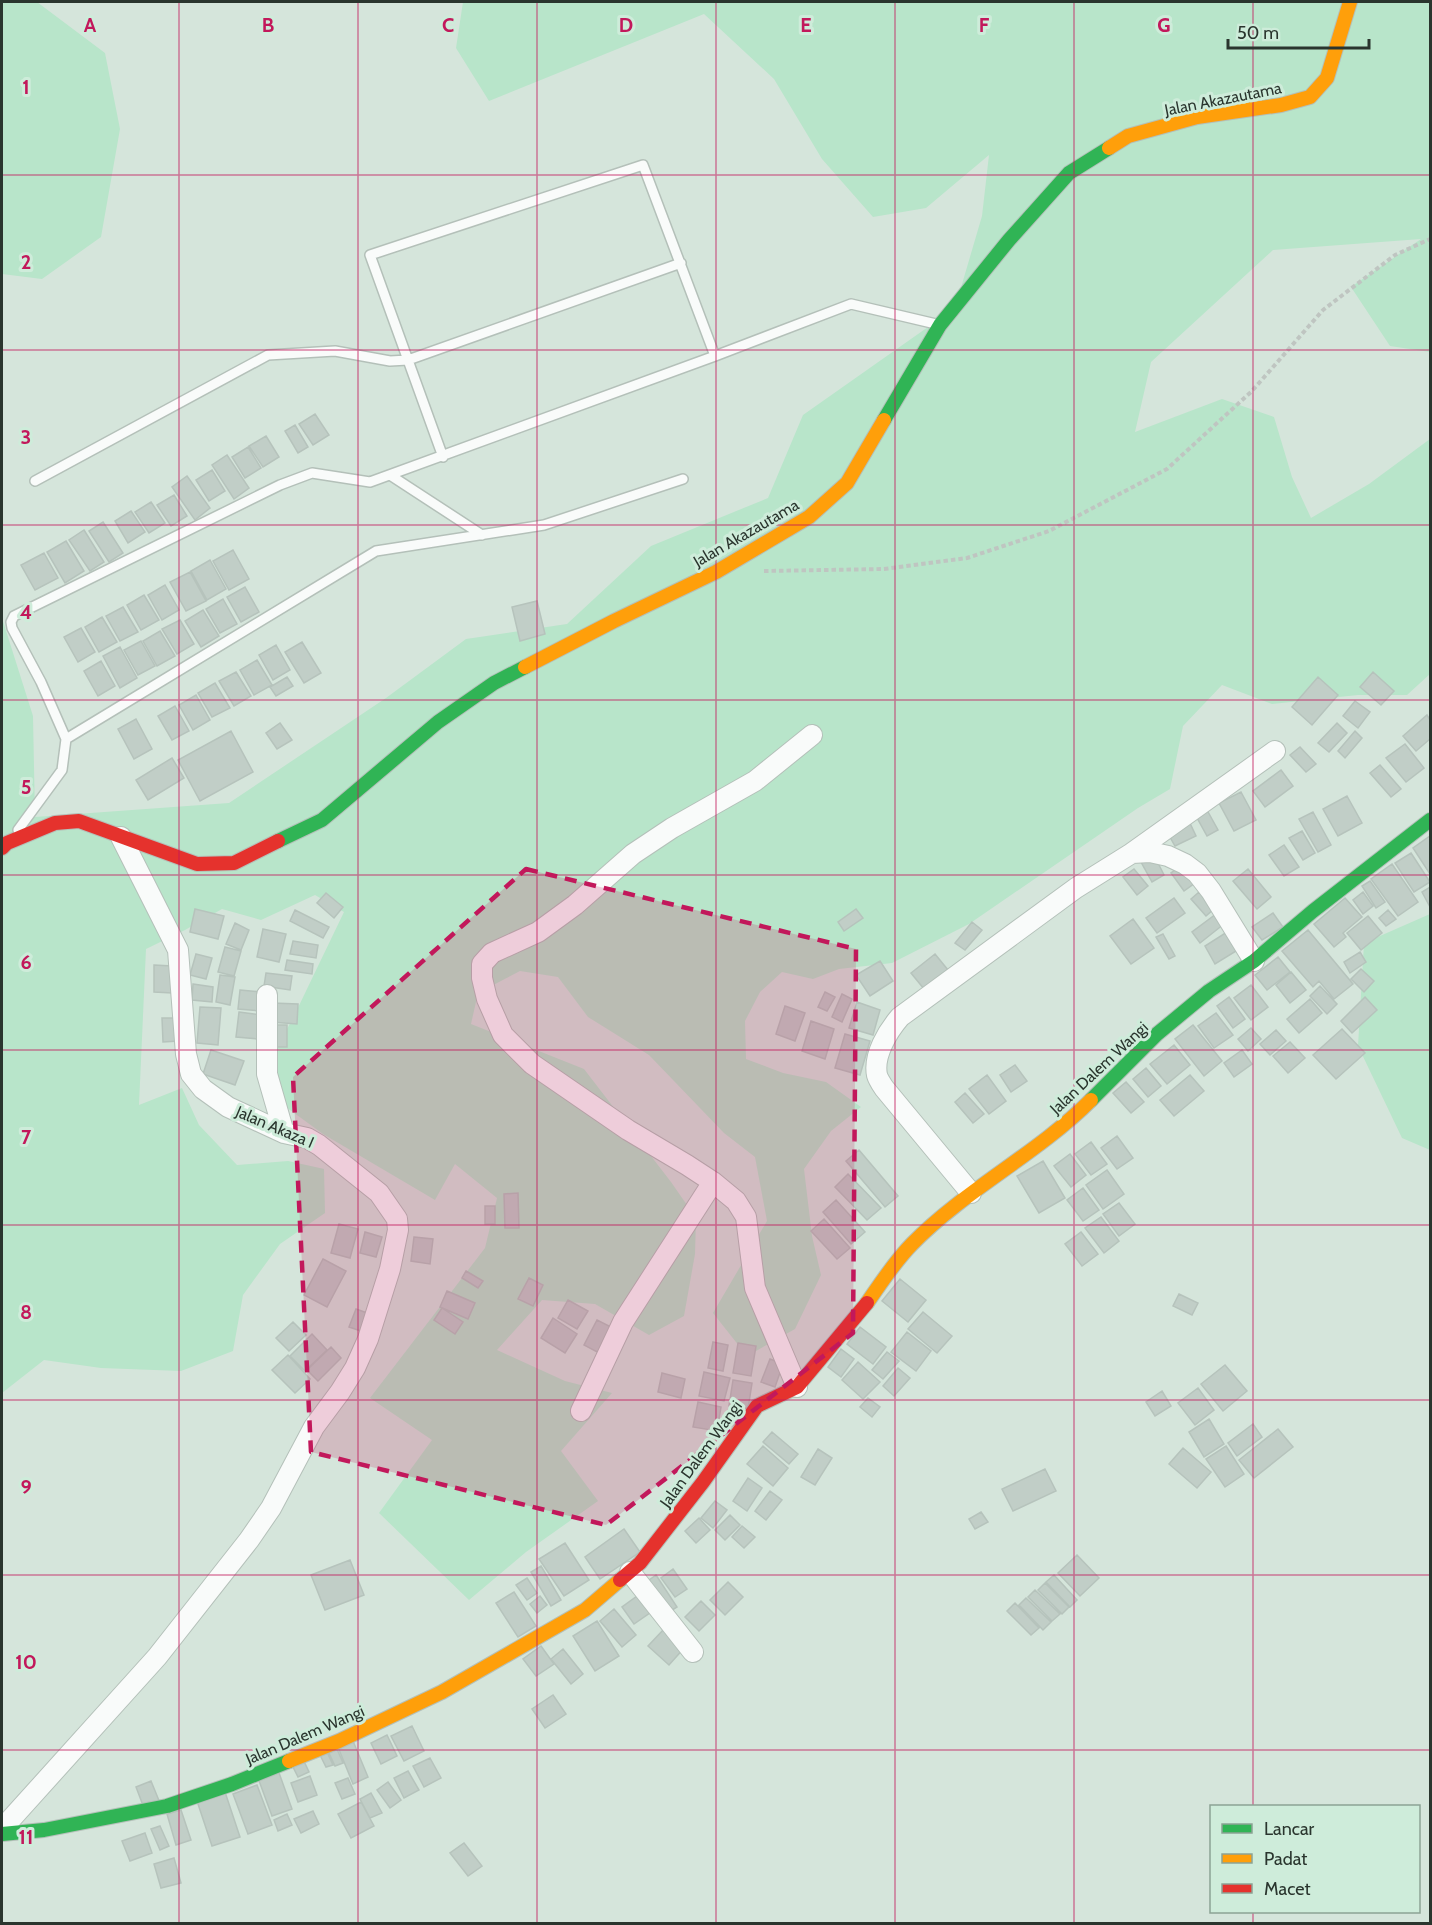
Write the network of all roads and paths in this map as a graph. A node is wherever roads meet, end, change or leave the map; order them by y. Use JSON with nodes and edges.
{"nodes":[{"id":1,"x":1350,"y":2,"type":"edge"},
{"id":2,"x":1431,"y":239,"type":"edge"},
{"id":3,"x":681,"y":263,"type":"junction"},
{"id":4,"x":940,"y":325,"type":"junction"},
{"id":5,"x":715,"y":356,"type":"junction"},
{"id":6,"x":408,"y":360,"type":"junction"},
{"id":7,"x":443,"y":457,"type":"junction"},
{"id":8,"x":390,"y":475,"type":"junction"},
{"id":9,"x":683,"y":479,"type":"dead end"},
{"id":10,"x":35,"y":481,"type":"dead end"},
{"id":11,"x":482,"y":535,"type":"junction"},
{"id":12,"x":761,"y":571,"type":"dead end"},
{"id":13,"x":812,"y":735,"type":"dead end"},
{"id":14,"x":66,"y":740,"type":"junction"},
{"id":15,"x":1275,"y":751,"type":"dead end"},
{"id":16,"x":1431,"y":820,"type":"edge"},
{"id":17,"x":121,"y":837,"type":"junction"},
{"id":18,"x":4,"y":846,"type":"edge"},
{"id":19,"x":1132,"y":853,"type":"junction"},
{"id":20,"x":1254,"y":961,"type":"junction"},
{"id":21,"x":267,"y":995,"type":"dead end"},
{"id":22,"x":284,"y":1133,"type":"junction"},
{"id":23,"x":713,"y":1182,"type":"junction"},
{"id":24,"x":971,"y":1193,"type":"junction"},
{"id":25,"x":797,"y":1387,"type":"junction"},
{"id":26,"x":581,"y":1411,"type":"dead end"},
{"id":27,"x":630,"y":1572,"type":"junction"},
{"id":28,"x":693,"y":1652,"type":"dead end"},
{"id":29,"x":2,"y":1829,"type":"edge"},
{"id":30,"x":2,"y":1834,"type":"edge"}],
"edges":[{"from":1,"to":4,"type":"street","name":"Jalan Akazautama"},
{"from":2,"to":12,"type":"path"},
{"from":3,"to":5,"type":"lane"},
{"from":3,"to":6,"type":"lane"},
{"from":3,"to":6,"type":"lane"},
{"from":4,"to":5,"type":"lane"},
{"from":4,"to":17,"type":"street","name":"Jalan Akazautama"},
{"from":5,"to":7,"type":"lane"},
{"from":6,"to":7,"type":"lane"},
{"from":6,"to":10,"type":"lane"},
{"from":7,"to":8,"type":"lane"},
{"from":8,"to":11,"type":"lane"},
{"from":8,"to":14,"type":"lane"},
{"from":9,"to":11,"type":"lane"},
{"from":11,"to":14,"type":"lane"},
{"from":13,"to":23,"type":"street"},
{"from":14,"to":18,"type":"lane"},
{"from":15,"to":19,"type":"street"},
{"from":16,"to":20,"type":"street","name":"Jalan Dalem Wangi"},
{"from":17,"to":18,"type":"street","name":"Jalan Akazautama"},
{"from":17,"to":22,"type":"street","name":"Jalan Akaza I"},
{"from":19,"to":20,"type":"street"},
{"from":19,"to":24,"type":"street"},
{"from":20,"to":24,"type":"street","name":"Jalan Dalem Wangi"},
{"from":21,"to":22,"type":"street"},
{"from":22,"to":29,"type":"street","name":"Jalan Akaza I"},
{"from":23,"to":25,"type":"street"},
{"from":23,"to":26,"type":"street"},
{"from":24,"to":25,"type":"street","name":"Jalan Dalem Wangi"},
{"from":25,"to":27,"type":"street","name":"Jalan Dalem Wangi"},
{"from":27,"to":28,"type":"street"},
{"from":27,"to":30,"type":"street","name":"Jalan Dalem Wangi"}]}
